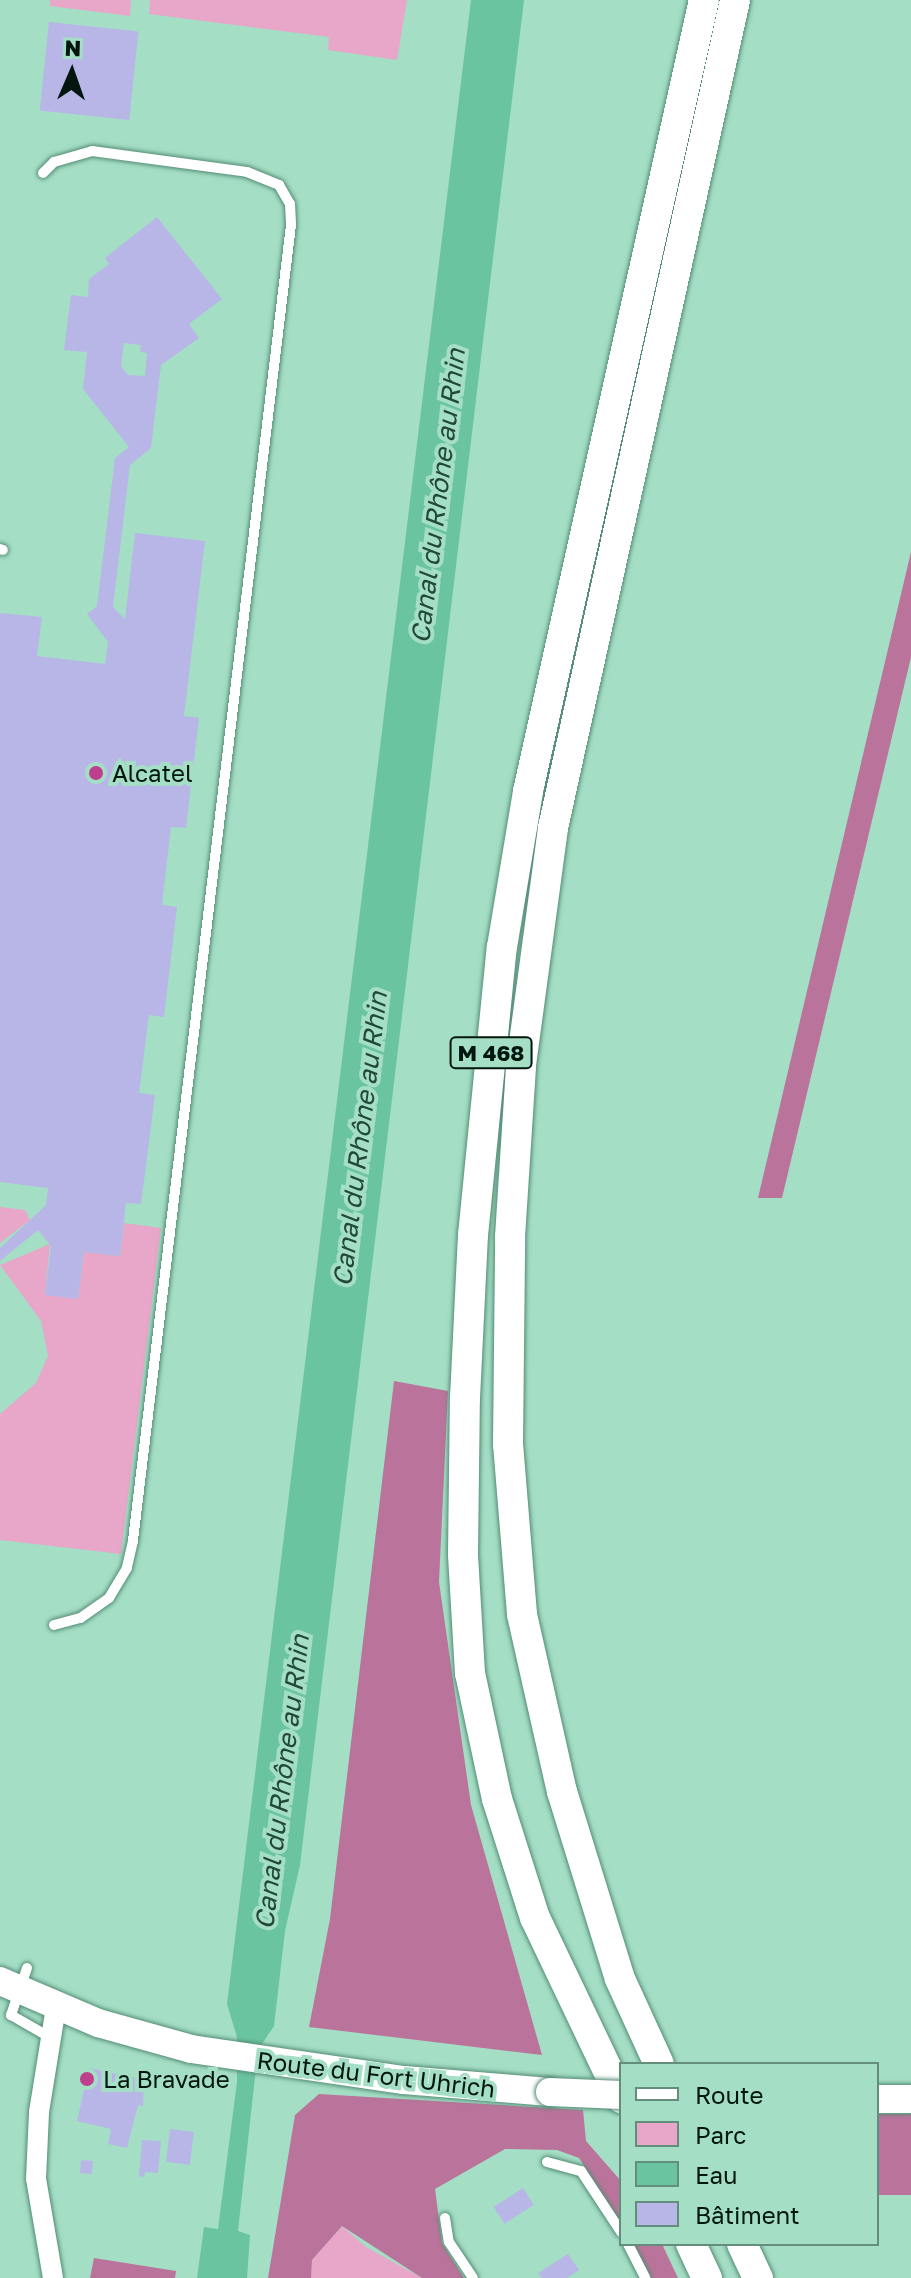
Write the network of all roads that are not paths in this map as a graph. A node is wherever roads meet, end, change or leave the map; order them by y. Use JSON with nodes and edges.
{"nodes":[{"id":1,"x":704,"y":0,"type":"edge"},
{"id":2,"x":735,"y":0,"type":"edge"},
{"id":3,"x":43,"y":173,"type":"dead end"},
{"id":4,"x":54,"y":1625,"type":"dead end"},
{"id":5,"x":15,"y":1979,"type":"edge"},
{"id":6,"x":56,"y":2007,"type":"junction"},
{"id":7,"x":51,"y":2038,"type":"junction"},
{"id":8,"x":658,"y":2062,"type":"edge"},
{"id":9,"x":619,"y":2093,"type":"edge"},
{"id":10,"x":619,"y":2097,"type":"edge"},
{"id":11,"x":879,"y":2099,"type":"edge"},
{"id":12,"x":911,"y":2099,"type":"edge"},
{"id":13,"x":547,"y":2162,"type":"dead end"},
{"id":14,"x":445,"y":2218,"type":"dead end"},
{"id":15,"x":619,"y":2229,"type":"edge"},
{"id":16,"x":629,"y":2246,"type":"edge"},
{"id":17,"x":692,"y":2246,"type":"edge"},
{"id":18,"x":743,"y":2246,"type":"edge"},
{"id":19,"x":53,"y":2278,"type":"edge"},
{"id":20,"x":473,"y":2278,"type":"edge"},
{"id":21,"x":645,"y":2278,"type":"edge"},
{"id":22,"x":707,"y":2278,"type":"edge"},
{"id":23,"x":758,"y":2278,"type":"edge"}],
"edges":[{"from":1,"to":9,"type":"main road","number":"M 468"},
{"from":2,"to":8,"type":"main road","number":"M 468"},
{"from":3,"to":4,"type":"lane"},
{"from":5,"to":6,"type":"street","name":"Route du Fort Uhrich"},
{"from":5,"to":7,"type":"lane"},
{"from":6,"to":7,"type":"street"},
{"from":6,"to":10,"type":"street","name":"Route du Fort Uhrich","bridge":true},
{"from":7,"to":19,"type":"street"},
{"from":11,"to":12,"type":"street"},
{"from":13,"to":15,"type":"lane"},
{"from":14,"to":20,"type":"lane"},
{"from":16,"to":21,"type":"lane"},
{"from":17,"to":22,"type":"main road"},
{"from":18,"to":23,"type":"main road"}]}
